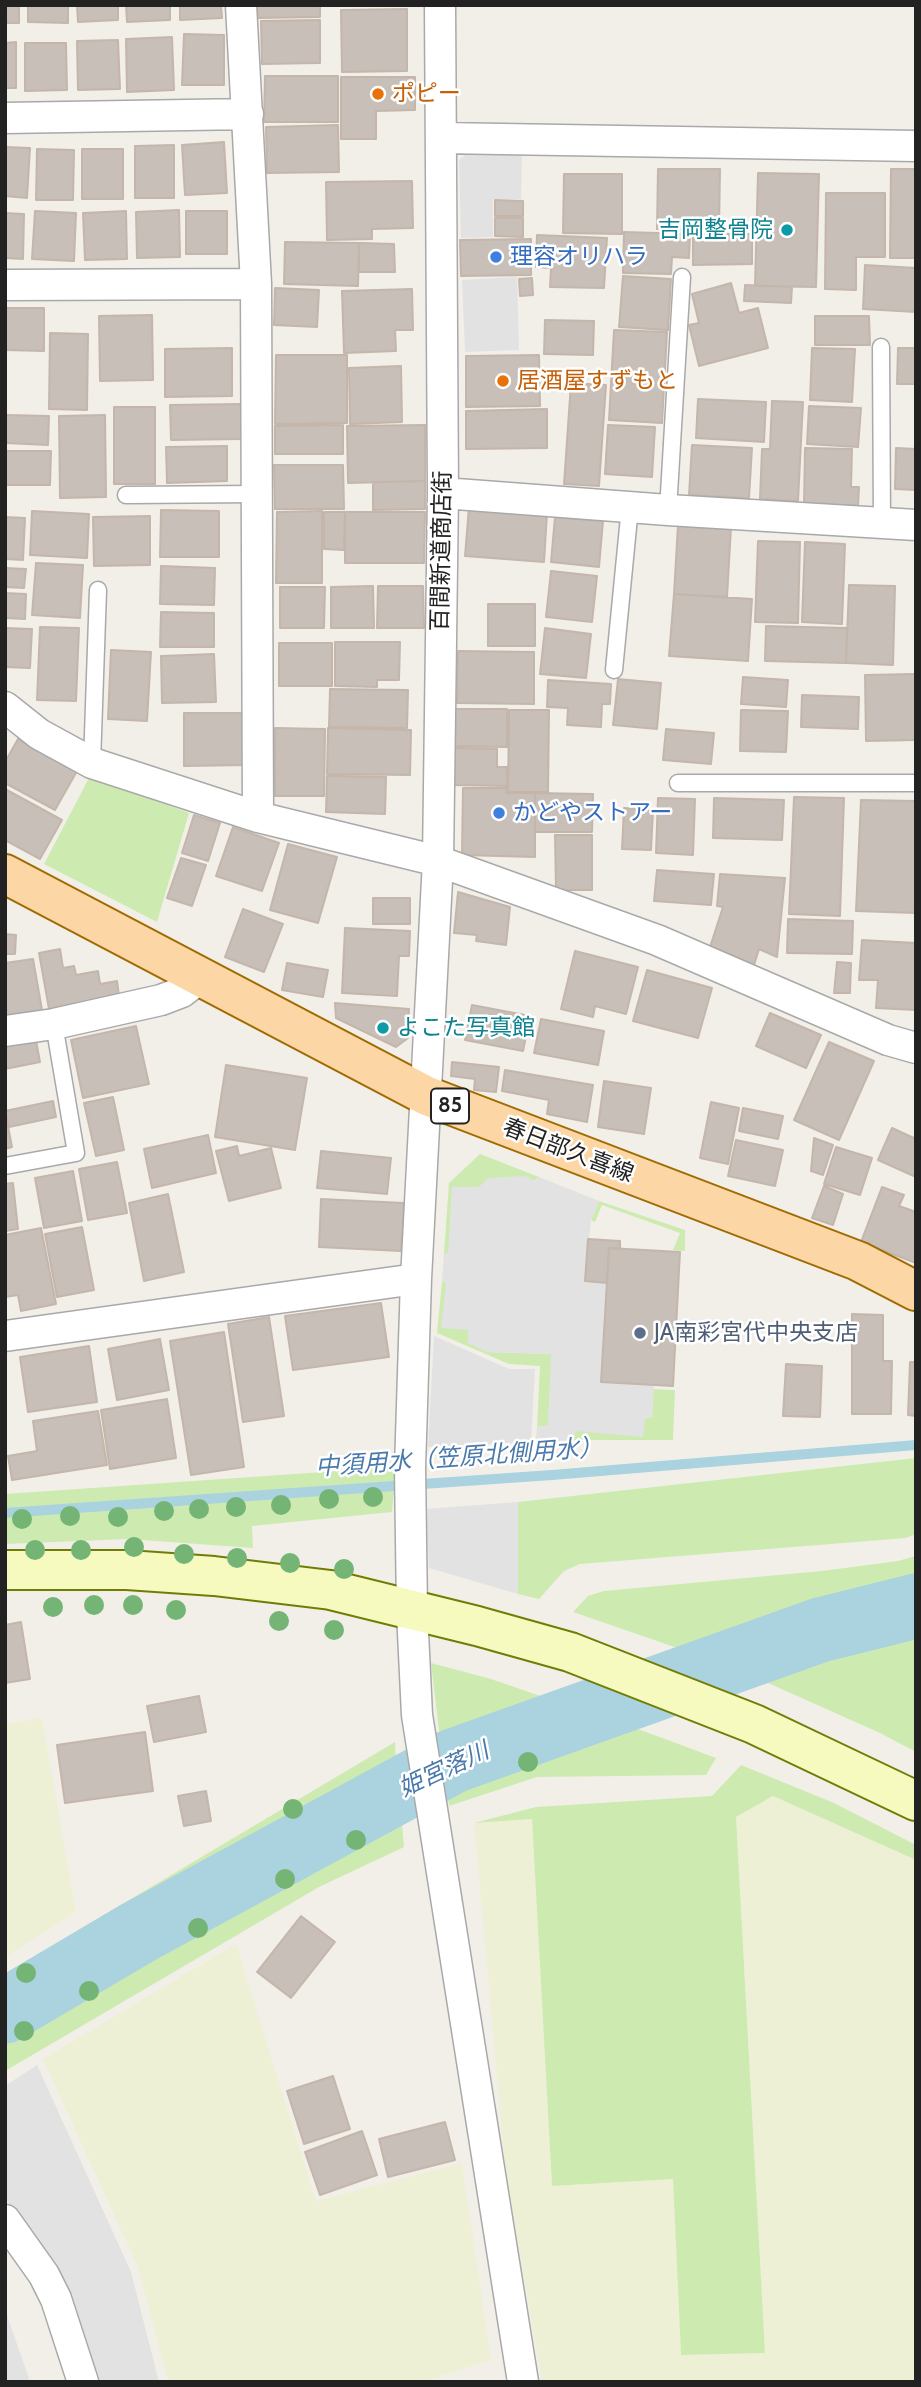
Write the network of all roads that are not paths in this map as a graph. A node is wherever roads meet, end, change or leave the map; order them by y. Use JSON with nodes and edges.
{"nodes":[{"id":1,"x":241,"y":5,"type":"edge"},
{"id":2,"x":440,"y":5,"type":"edge"},
{"id":3,"x":247,"y":114,"type":"junction"},
{"id":4,"x":5,"y":118,"type":"edge"},
{"id":5,"x":442,"y":138,"type":"junction"},
{"id":6,"x":916,"y":146,"type":"edge"},
{"id":7,"x":682,"y":277,"type":"dead end"},
{"id":8,"x":256,"y":284,"type":"junction"},
{"id":9,"x":5,"y":285,"type":"edge"},
{"id":10,"x":881,"y":347,"type":"dead end"},
{"id":11,"x":443,"y":493,"type":"junction"},
{"id":12,"x":258,"y":494,"type":"junction"},
{"id":13,"x":126,"y":495,"type":"dead end"},
{"id":14,"x":630,"y":507,"type":"junction"},
{"id":15,"x":668,"y":510,"type":"junction"},
{"id":16,"x":883,"y":523,"type":"junction"},
{"id":17,"x":916,"y":525,"type":"edge"},
{"id":18,"x":98,"y":590,"type":"dead end"},
{"id":19,"x":614,"y":670,"type":"dead end"},
{"id":20,"x":5,"y":707,"type":"edge"},
{"id":21,"x":92,"y":763,"type":"junction"},
{"id":22,"x":678,"y":783,"type":"dead end"},
{"id":23,"x":916,"y":783,"type":"edge"},
{"id":24,"x":258,"y":817,"type":"junction"},
{"id":25,"x":438,"y":861,"type":"junction"},
{"id":26,"x":5,"y":874,"type":"edge"},
{"id":27,"x":200,"y":978,"type":"junction"},
{"id":28,"x":54,"y":1024,"type":"junction"},
{"id":29,"x":5,"y":1031,"type":"edge"},
{"id":30,"x":916,"y":1048,"type":"edge"},
{"id":31,"x":427,"y":1097,"type":"junction"},
{"id":32,"x":5,"y":1166,"type":"edge"},
{"id":33,"x":415,"y":1279,"type":"junction"},
{"id":34,"x":916,"y":1291,"type":"edge"},
{"id":35,"x":5,"y":1336,"type":"edge"},
{"id":36,"x":5,"y":1570,"type":"edge"},
{"id":37,"x":412,"y":1612,"type":"junction"},
{"id":38,"x":916,"y":1801,"type":"edge"},
{"id":39,"x":5,"y":2220,"type":"edge"},
{"id":40,"x":518,"y":2380,"type":"edge"},
{"id":41,"x":83,"y":2382,"type":"edge"}],
"edges":[{"from":1,"to":3,"type":"street"},
{"from":2,"to":5,"type":"street","name":"百間新道商店街"},
{"from":3,"to":4,"type":"street"},
{"from":3,"to":8,"type":"street"},
{"from":5,"to":6,"type":"street"},
{"from":5,"to":11,"type":"street","name":"百間新道商店街"},
{"from":7,"to":15,"type":"lane"},
{"from":8,"to":9,"type":"street"},
{"from":8,"to":12,"type":"street"},
{"from":10,"to":16,"type":"lane"},
{"from":11,"to":14,"type":"street"},
{"from":11,"to":25,"type":"street","name":"百間新道商店街"},
{"from":12,"to":13,"type":"lane"},
{"from":12,"to":24,"type":"street"},
{"from":14,"to":15,"type":"street"},
{"from":14,"to":19,"type":"lane"},
{"from":15,"to":16,"type":"street"},
{"from":16,"to":17,"type":"street"},
{"from":18,"to":21,"type":"lane"},
{"from":20,"to":21,"type":"street"},
{"from":21,"to":24,"type":"street"},
{"from":22,"to":23,"type":"lane"},
{"from":24,"to":25,"type":"street"},
{"from":25,"to":30,"type":"street"},
{"from":25,"to":31,"type":"street","name":"百間新道商店街"},
{"from":26,"to":27,"type":"main road","name":"春日部久喜線","number":"85"},
{"from":27,"to":28,"type":"street"},
{"from":27,"to":31,"type":"main road","name":"春日部久喜線","number":"85"},
{"from":28,"to":29,"type":"street"},
{"from":28,"to":32,"type":"lane"},
{"from":31,"to":33,"type":"street","name":"百間新道商店街"},
{"from":31,"to":34,"type":"main road","name":"春日部久喜線","number":"85"},
{"from":33,"to":35,"type":"street"},
{"from":33,"to":37,"type":"street","name":"百間新道商店街"},
{"from":36,"to":37,"type":"street"},
{"from":37,"to":38,"type":"street"},
{"from":37,"to":40,"type":"street","name":"百間新道商店街"},
{"from":39,"to":41,"type":"street"}]}
